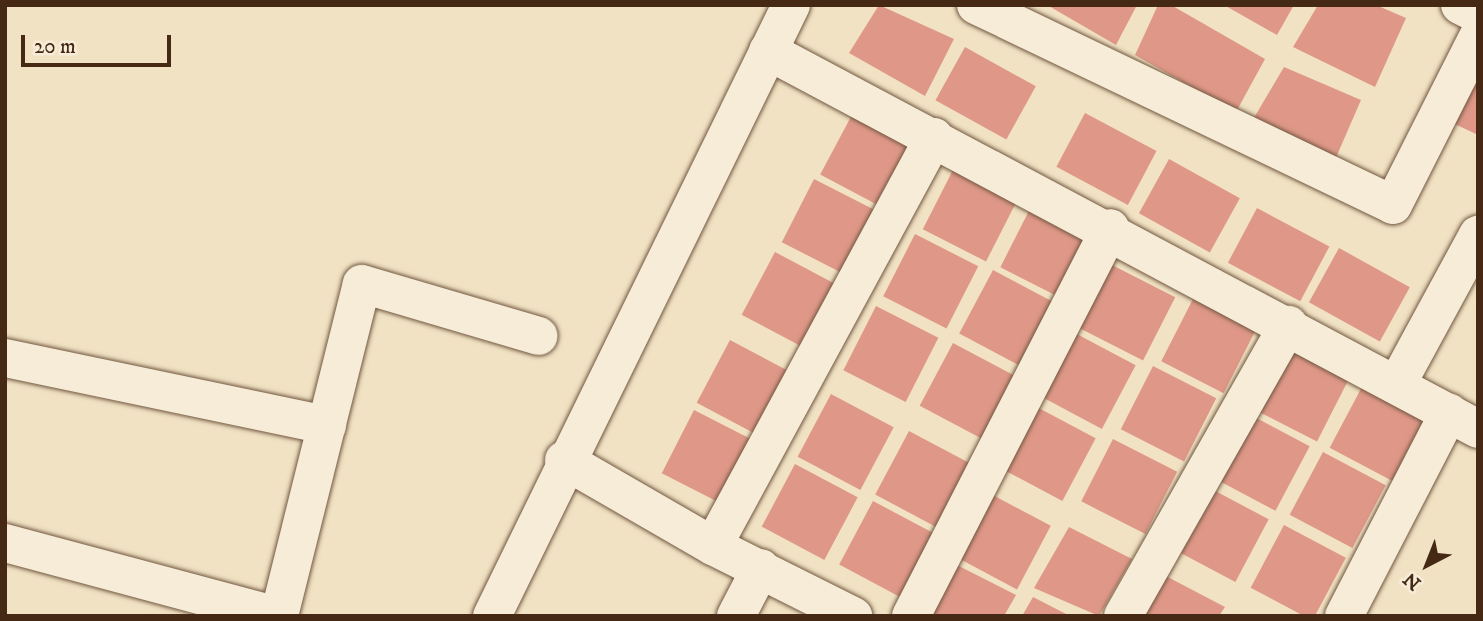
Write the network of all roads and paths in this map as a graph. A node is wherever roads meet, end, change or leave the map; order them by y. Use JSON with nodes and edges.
{"nodes":[{"id":1,"x":791,"y":5,"type":"edge"},
{"id":2,"x":976,"y":5,"type":"edge"},
{"id":3,"x":1460,"y":5,"type":"edge"},
{"id":4,"x":1478,"y":14,"type":"edge"},
{"id":5,"x":1478,"y":37,"type":"edge"},
{"id":6,"x":768,"y":51,"type":"junction"},
{"id":7,"x":934,"y":137,"type":"junction"},
{"id":8,"x":1110,"y":229,"type":"junction"},
{"id":9,"x":1478,"y":235,"type":"edge"},
{"id":10,"x":1288,"y":325,"type":"junction"},
{"id":11,"x":539,"y":336,"type":"dead end"},
{"id":12,"x":5,"y":358,"type":"edge"},
{"id":13,"x":1397,"y":384,"type":"junction"},
{"id":14,"x":1464,"y":421,"type":"edge"},
{"id":15,"x":327,"y":425,"type":"junction"},
{"id":16,"x":564,"y":460,"type":"junction"},
{"id":17,"x":5,"y":543,"type":"edge"},
{"id":18,"x":713,"y":546,"type":"junction"},
{"id":19,"x":761,"y":568,"type":"junction"},
{"id":20,"x":278,"y":616,"type":"edge"},
{"id":21,"x":492,"y":616,"type":"edge"},
{"id":22,"x":736,"y":616,"type":"edge"},
{"id":23,"x":853,"y":616,"type":"edge"},
{"id":24,"x":911,"y":616,"type":"edge"},
{"id":25,"x":1123,"y":616,"type":"edge"},
{"id":26,"x":1345,"y":616,"type":"edge"}],
"edges":[{"from":1,"to":6,"type":"street"},
{"from":2,"to":5,"type":"street"},
{"from":3,"to":4,"type":"street"},
{"from":6,"to":7,"type":"street"},
{"from":6,"to":16,"type":"street"},
{"from":7,"to":8,"type":"street"},
{"from":7,"to":18,"type":"street"},
{"from":8,"to":10,"type":"street"},
{"from":8,"to":24,"type":"street"},
{"from":9,"to":13,"type":"street"},
{"from":10,"to":13,"type":"street"},
{"from":10,"to":25,"type":"street"},
{"from":11,"to":15,"type":"street"},
{"from":12,"to":15,"type":"street"},
{"from":13,"to":14,"type":"street"},
{"from":14,"to":26,"type":"street"},
{"from":15,"to":20,"type":"street"},
{"from":16,"to":18,"type":"street"},
{"from":16,"to":21,"type":"street"},
{"from":17,"to":20,"type":"street"},
{"from":18,"to":19,"type":"street"},
{"from":19,"to":22,"type":"street"},
{"from":19,"to":23,"type":"street"}]}
